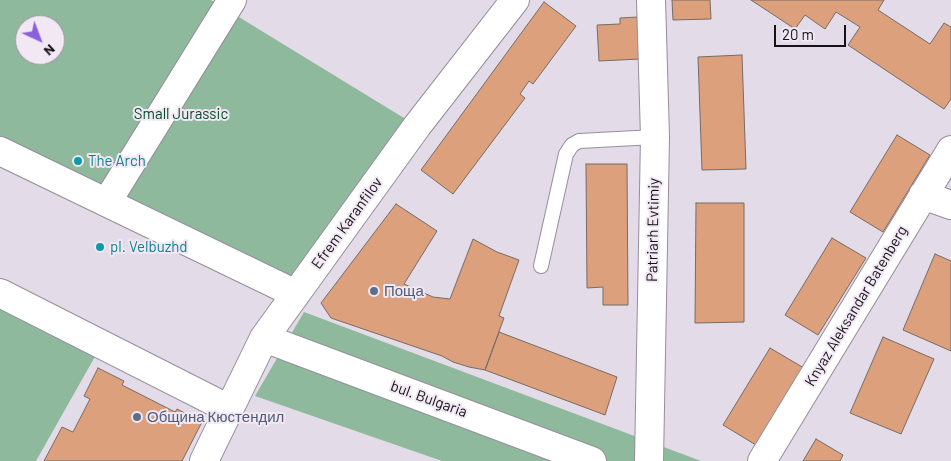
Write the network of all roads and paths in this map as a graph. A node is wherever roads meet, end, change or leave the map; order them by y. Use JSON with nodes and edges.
{"nodes":[{"id":1,"x":232,"y":0,"type":"edge"},
{"id":2,"x":515,"y":0,"type":"edge"},
{"id":3,"x":651,"y":0,"type":"edge"},
{"id":4,"x":655,"y":137,"type":"junction"},
{"id":5,"x":951,"y":150,"type":"edge"},
{"id":6,"x":0,"y":151,"type":"edge"},
{"id":7,"x":923,"y":195,"type":"junction"},
{"id":8,"x":106,"y":202,"type":"junction"},
{"id":9,"x":951,"y":205,"type":"edge"},
{"id":10,"x":541,"y":266,"type":"dead end"},
{"id":11,"x":0,"y":293,"type":"edge"},
{"id":12,"x":296,"y":294,"type":"junction"},
{"id":13,"x":264,"y":338,"type":"junction"},
{"id":14,"x":229,"y":409,"type":"junction"},
{"id":15,"x":588,"y":460,"type":"edge"},
{"id":16,"x":204,"y":461,"type":"edge"},
{"id":17,"x":649,"y":461,"type":"edge"},
{"id":18,"x":762,"y":461,"type":"edge"}],
"edges":[{"from":1,"to":8,"type":"street"},
{"from":2,"to":12,"type":"street","name":"Efrem Karanfilov"},
{"from":3,"to":4,"type":"street","name":"Patriarh Evtimiy"},
{"from":4,"to":10,"type":"lane"},
{"from":4,"to":17,"type":"street","name":"Patriarh Evtimiy"},
{"from":5,"to":7,"type":"street","name":"Knyaz Aleksandar Batenberg"},
{"from":6,"to":8,"type":"street"},
{"from":7,"to":9,"type":"street"},
{"from":7,"to":18,"type":"street","name":"Knyaz Aleksandar Batenberg"},
{"from":8,"to":12,"type":"street"},
{"from":11,"to":14,"type":"street"},
{"from":12,"to":13,"type":"street","name":"Efrem Karanfilov"},
{"from":13,"to":14,"type":"street","name":"Efrem Karanfilov"},
{"from":13,"to":15,"type":"street","name":"bul. Bulgaria"},
{"from":14,"to":16,"type":"street","name":"Efrem Karanfilov"}]}
